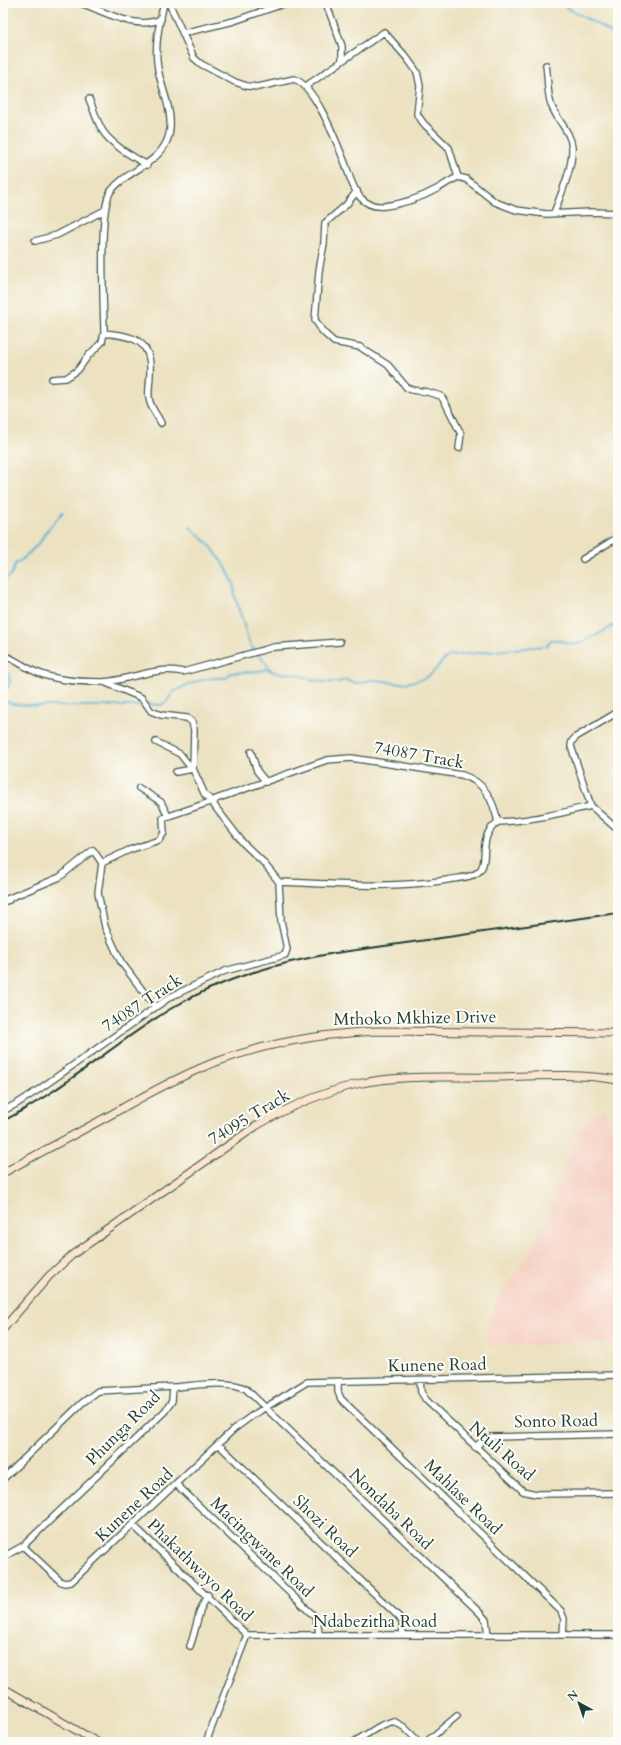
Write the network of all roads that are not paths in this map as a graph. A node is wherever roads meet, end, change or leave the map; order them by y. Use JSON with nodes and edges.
{"nodes":[{"id":1,"x":80,"y":3,"type":"edge"},
{"id":2,"x":164,"y":3,"type":"edge"},
{"id":3,"x":169,"y":3,"type":"edge"},
{"id":4,"x":286,"y":3,"type":"edge"},
{"id":5,"x":326,"y":3,"type":"edge"},
{"id":6,"x":161,"y":19,"type":"junction"},
{"id":7,"x":183,"y":33,"type":"junction"},
{"id":8,"x":342,"y":61,"type":"junction"},
{"id":9,"x":546,"y":65,"type":"dead end"},
{"id":10,"x":306,"y":86,"type":"junction"},
{"id":11,"x":89,"y":99,"type":"dead end"},
{"id":12,"x":147,"y":165,"type":"junction"},
{"id":13,"x":458,"y":177,"type":"junction"},
{"id":14,"x":357,"y":192,"type":"junction"},
{"id":15,"x":105,"y":210,"type":"junction"},
{"id":16,"x":554,"y":213,"type":"junction"},
{"id":17,"x":618,"y":213,"type":"edge"},
{"id":18,"x":35,"y":241,"type":"dead end"},
{"id":19,"x":104,"y":333,"type":"junction"},
{"id":20,"x":52,"y":379,"type":"dead end"},
{"id":21,"x":161,"y":423,"type":"dead end"},
{"id":22,"x":459,"y":448,"type":"dead end"},
{"id":23,"x":618,"y":537,"type":"edge"},
{"id":24,"x":583,"y":559,"type":"dead end"},
{"id":25,"x":340,"y":642,"type":"dead end"},
{"id":26,"x":3,"y":655,"type":"edge"},
{"id":27,"x":103,"y":682,"type":"junction"},
{"id":28,"x":618,"y":712,"type":"edge"},
{"id":29,"x":156,"y":742,"type":"dead end"},
{"id":30,"x":251,"y":752,"type":"dead end"},
{"id":31,"x":192,"y":769,"type":"junction"},
{"id":32,"x":176,"y":772,"type":"dead end"},
{"id":33,"x":266,"y":782,"type":"junction"},
{"id":34,"x":139,"y":788,"type":"dead end"},
{"id":35,"x":214,"y":801,"type":"junction"},
{"id":36,"x":592,"y":806,"type":"junction"},
{"id":37,"x":168,"y":816,"type":"junction"},
{"id":38,"x":498,"y":822,"type":"junction"},
{"id":39,"x":618,"y":830,"type":"edge"},
{"id":40,"x":102,"y":863,"type":"junction"},
{"id":41,"x":279,"y":882,"type":"junction"},
{"id":42,"x":5,"y":900,"type":"edge"},
{"id":43,"x":155,"y":1007,"type":"junction"},
{"id":44,"x":618,"y":1033,"type":"edge"},
{"id":45,"x":618,"y":1080,"type":"edge"},
{"id":46,"x":3,"y":1111,"type":"edge"},
{"id":47,"x":3,"y":1173,"type":"edge"},
{"id":48,"x":3,"y":1329,"type":"edge"},
{"id":49,"x":618,"y":1375,"type":"edge"},
{"id":50,"x":420,"y":1380,"type":"junction"},
{"id":51,"x":338,"y":1382,"type":"junction"},
{"id":52,"x":173,"y":1387,"type":"junction"},
{"id":53,"x":265,"y":1408,"type":"junction"},
{"id":54,"x":618,"y":1434,"type":"edge"},
{"id":55,"x":218,"y":1444,"type":"junction"},
{"id":56,"x":475,"y":1447,"type":"junction"},
{"id":57,"x":3,"y":1479,"type":"edge"},
{"id":58,"x":176,"y":1484,"type":"junction"},
{"id":59,"x":618,"y":1493,"type":"edge"},
{"id":60,"x":134,"y":1525,"type":"junction"},
{"id":61,"x":23,"y":1546,"type":"junction"},
{"id":62,"x":3,"y":1557,"type":"edge"},
{"id":63,"x":208,"y":1595,"type":"junction"},
{"id":64,"x":248,"y":1635,"type":"junction"},
{"id":65,"x":319,"y":1635,"type":"junction"},
{"id":66,"x":403,"y":1635,"type":"junction"},
{"id":67,"x":488,"y":1635,"type":"junction"},
{"id":68,"x":563,"y":1635,"type":"junction"},
{"id":69,"x":618,"y":1635,"type":"edge"},
{"id":70,"x":190,"y":1646,"type":"dead end"},
{"id":71,"x":3,"y":1688,"type":"edge"},
{"id":72,"x":457,"y":1716,"type":"dead end"},
{"id":73,"x":97,"y":1742,"type":"edge"},
{"id":74,"x":206,"y":1742,"type":"edge"},
{"id":75,"x":354,"y":1742,"type":"edge"},
{"id":76,"x":419,"y":1742,"type":"edge"},
{"id":77,"x":426,"y":1742,"type":"edge"}],
"edges":[{"from":1,"to":6,"type":"street"},
{"from":2,"to":6,"type":"street"},
{"from":3,"to":7,"type":"street"},
{"from":4,"to":7,"type":"street"},
{"from":5,"to":8,"type":"street"},
{"from":6,"to":12,"type":"street"},
{"from":7,"to":10,"type":"street"},
{"from":8,"to":10,"type":"street"},
{"from":8,"to":13,"type":"street"},
{"from":9,"to":16,"type":"street"},
{"from":10,"to":14,"type":"street"},
{"from":11,"to":12,"type":"street"},
{"from":12,"to":15,"type":"street"},
{"from":13,"to":14,"type":"street"},
{"from":13,"to":16,"type":"street"},
{"from":14,"to":22,"type":"street"},
{"from":15,"to":18,"type":"street"},
{"from":15,"to":19,"type":"street"},
{"from":16,"to":17,"type":"street"},
{"from":19,"to":20,"type":"street"},
{"from":19,"to":21,"type":"street"},
{"from":23,"to":24,"type":"street"},
{"from":25,"to":27,"type":"street"},
{"from":26,"to":27,"type":"street"},
{"from":27,"to":31,"type":"street"},
{"from":28,"to":36,"type":"street"},
{"from":29,"to":31,"type":"street"},
{"from":30,"to":33,"type":"street"},
{"from":31,"to":32,"type":"street"},
{"from":31,"to":35,"type":"street"},
{"from":33,"to":35,"type":"street","name":"74087 Track"},
{"from":33,"to":38,"type":"street","name":"74087 Track"},
{"from":34,"to":37,"type":"street"},
{"from":35,"to":37,"type":"street","name":"74087 Track"},
{"from":35,"to":41,"type":"street"},
{"from":36,"to":38,"type":"street"},
{"from":36,"to":39,"type":"street"},
{"from":37,"to":40,"type":"street"},
{"from":38,"to":41,"type":"street"},
{"from":40,"to":42,"type":"street"},
{"from":40,"to":43,"type":"street"},
{"from":41,"to":43,"type":"street","name":"74087 Track"},
{"from":43,"to":46,"type":"street","name":"74087 Track"},
{"from":44,"to":47,"type":"street","name":"Mthoko Mkhize Drive"},
{"from":45,"to":48,"type":"street","name":"74095 Track"},
{"from":49,"to":50,"type":"street","name":"Kunene Road"},
{"from":50,"to":51,"type":"street","name":"Kunene Road"},
{"from":50,"to":56,"type":"street","name":"Ntuli Road"},
{"from":51,"to":53,"type":"street","name":"Kunene Road"},
{"from":51,"to":68,"type":"street","name":"Mahlase Road"},
{"from":52,"to":53,"type":"street"},
{"from":52,"to":57,"type":"street","name":"Phunga Road"},
{"from":52,"to":61,"type":"street","name":"Phunga Road"},
{"from":53,"to":55,"type":"street","name":"Kunene Road"},
{"from":53,"to":67,"type":"street","name":"Nondaba Road"},
{"from":54,"to":56,"type":"street","name":"Sonto Road"},
{"from":55,"to":58,"type":"street","name":"Kunene Road"},
{"from":55,"to":66,"type":"street","name":"Shozi Road"},
{"from":56,"to":59,"type":"street","name":"Ntuli Road"},
{"from":58,"to":60,"type":"street","name":"Kunene Road"},
{"from":58,"to":65,"type":"street","name":"Macingwane Road"},
{"from":60,"to":61,"type":"street","name":"Kunene Road"},
{"from":60,"to":63,"type":"street","name":"Phakathwayo Road"},
{"from":61,"to":62,"type":"street","name":"Phunga Road"},
{"from":63,"to":64,"type":"street","name":"Phakathwayo Road"},
{"from":63,"to":70,"type":"street"},
{"from":64,"to":65,"type":"street","name":"Ndabezitha Road"},
{"from":64,"to":74,"type":"street"},
{"from":65,"to":66,"type":"street","name":"Ndabezitha Road"},
{"from":66,"to":67,"type":"street","name":"Ndabezitha Road"},
{"from":67,"to":68,"type":"street","name":"Ndabezitha Road"},
{"from":68,"to":69,"type":"street","name":"Ndabezitha Road"},
{"from":71,"to":73,"type":"street"},
{"from":72,"to":77,"type":"street"},
{"from":75,"to":76,"type":"street"}]}
